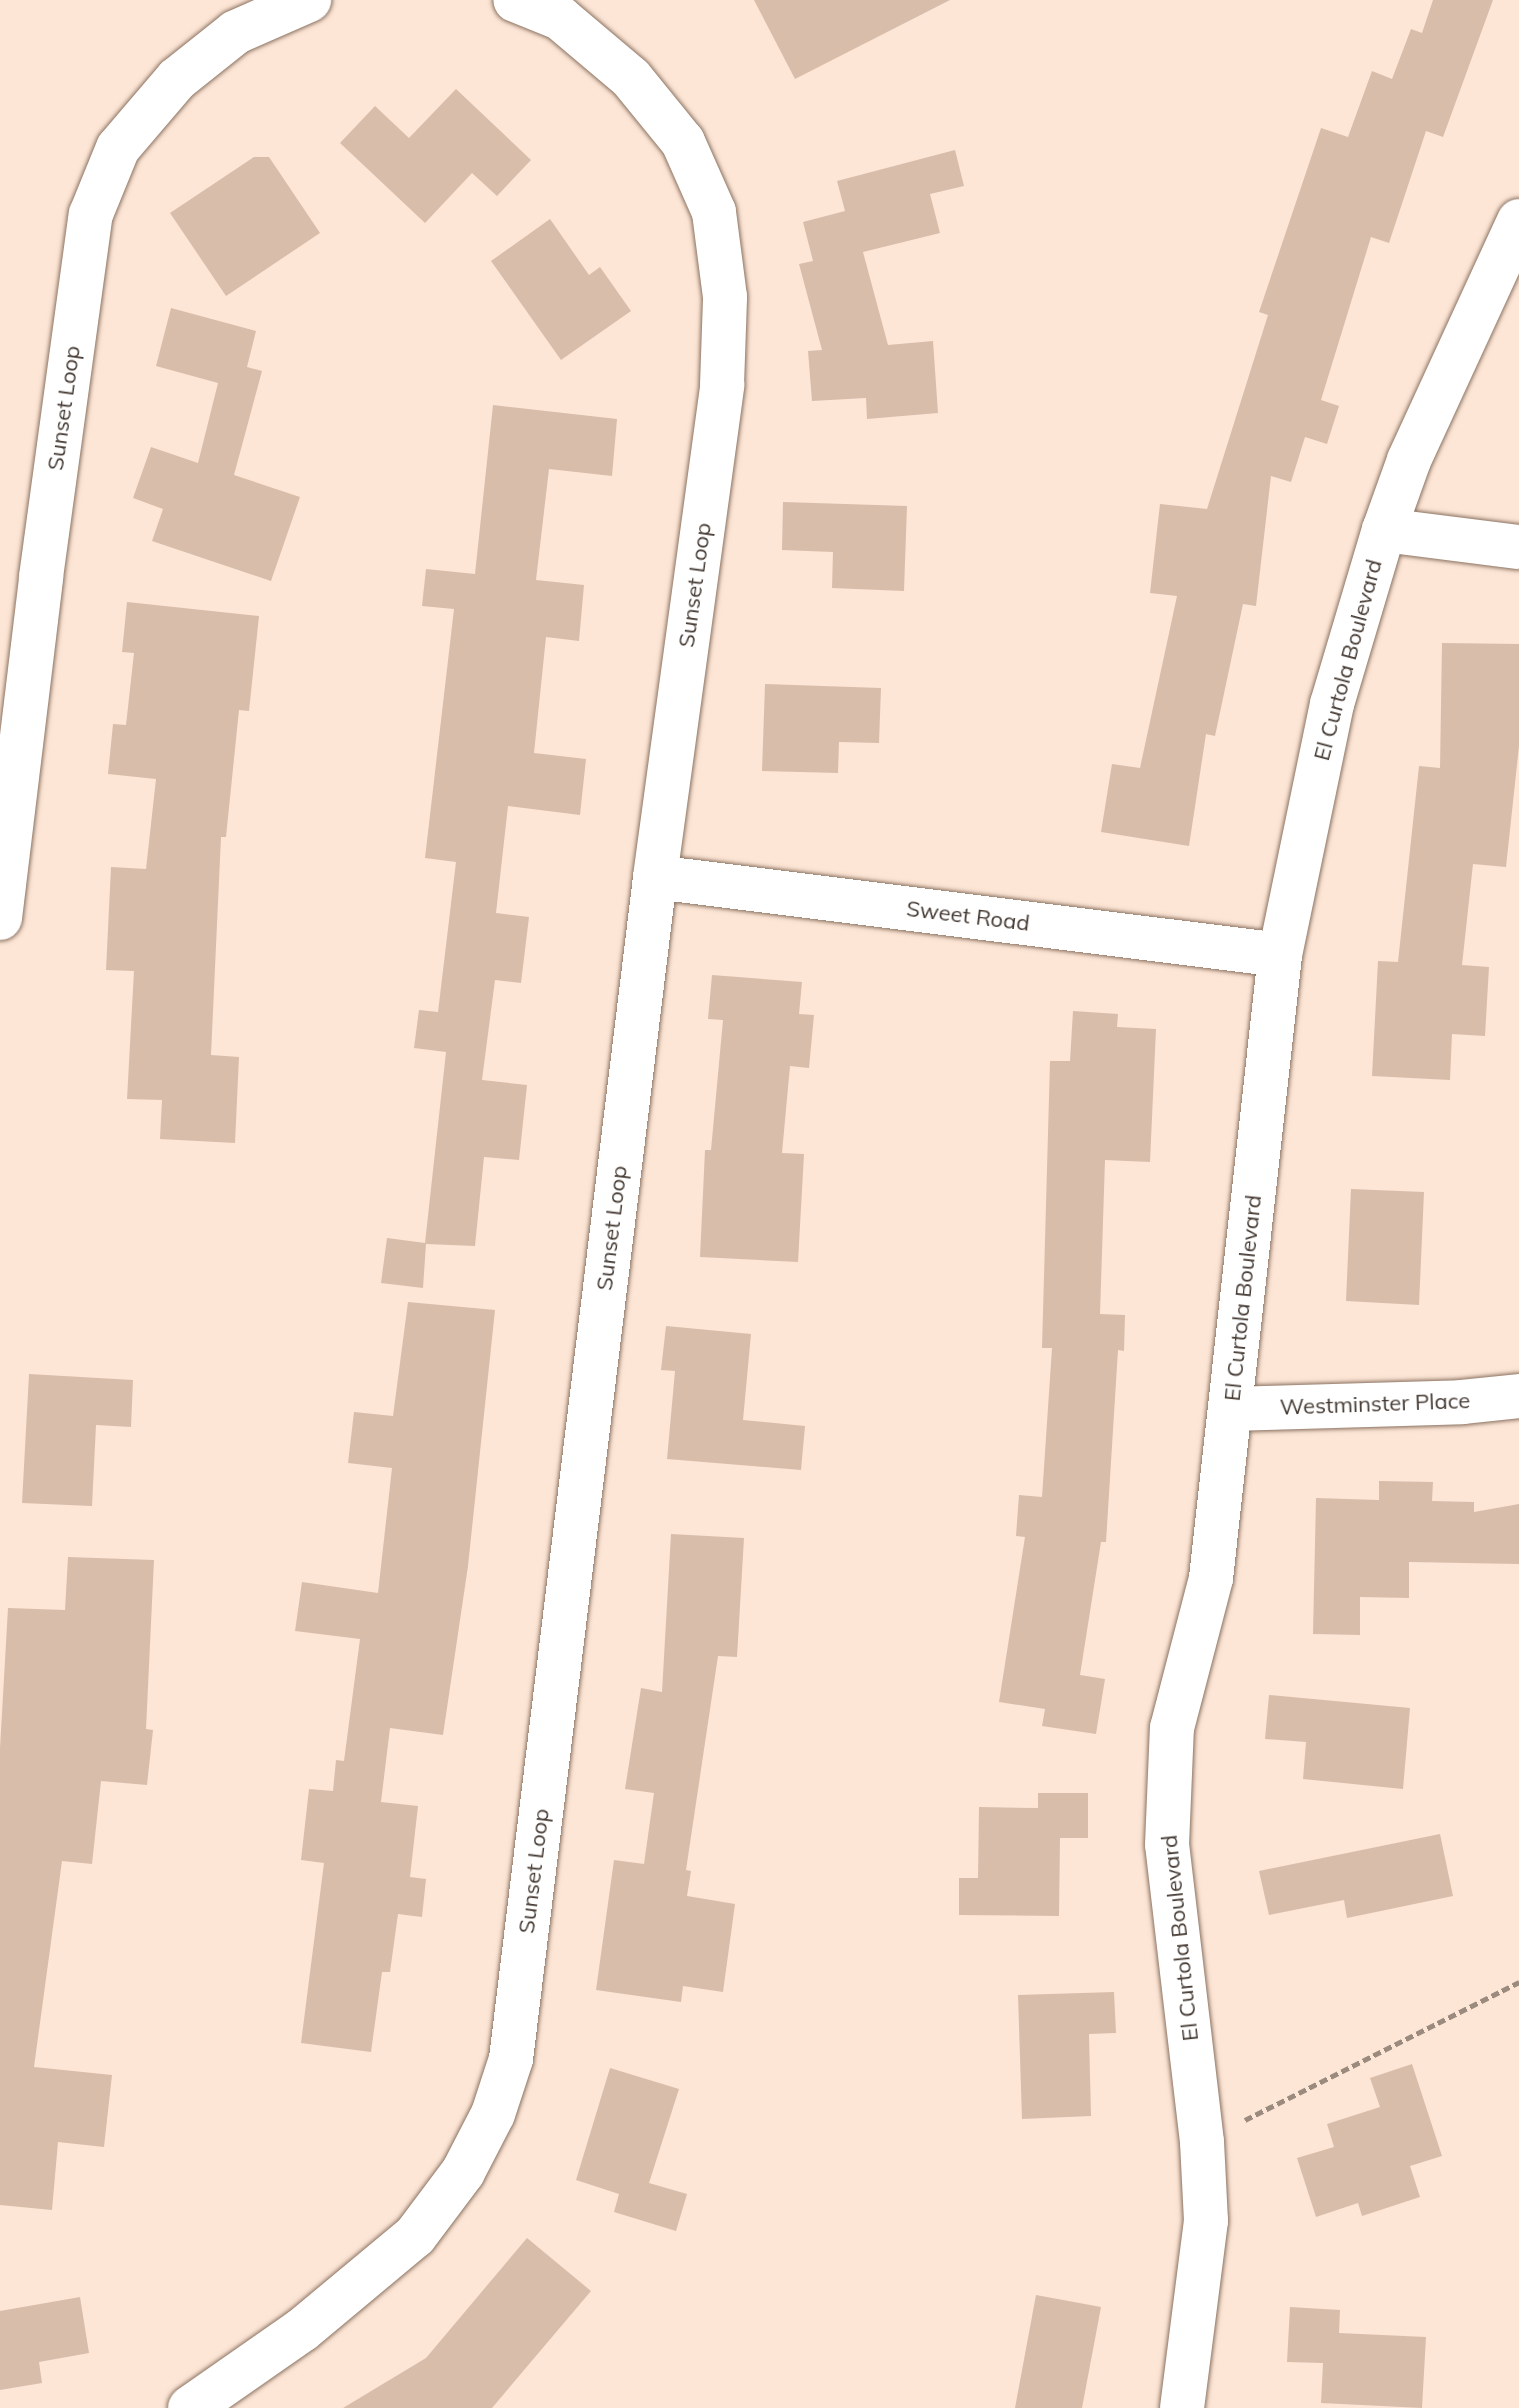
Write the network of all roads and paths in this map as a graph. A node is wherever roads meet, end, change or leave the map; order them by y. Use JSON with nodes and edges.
{"nodes":[{"id":1,"x":309,"y":0,"type":"edge"},
{"id":2,"x":515,"y":0,"type":"edge"},
{"id":3,"x":1519,"y":221,"type":"edge"},
{"id":4,"x":1384,"y":530,"type":"junction"},
{"id":5,"x":1519,"y":547,"type":"edge"},
{"id":6,"x":655,"y":877,"type":"junction"},
{"id":7,"x":0,"y":918,"type":"edge"},
{"id":8,"x":1280,"y":955,"type":"junction"},
{"id":9,"x":1519,"y":1396,"type":"edge"},
{"id":10,"x":1231,"y":1409,"type":"junction"},
{"id":11,"x":1519,"y":1982,"type":"edge"},
{"id":12,"x":1202,"y":2142,"type":"junction"},
{"id":13,"x":190,"y":2408,"type":"edge"},
{"id":14,"x":1182,"y":2408,"type":"edge"}],
"edges":[{"from":1,"to":7,"type":"street","name":"Sunset Loop"},
{"from":2,"to":6,"type":"street","name":"Sunset Loop"},
{"from":3,"to":4,"type":"street","name":"El Curtola Boulevard"},
{"from":4,"to":5,"type":"street"},
{"from":4,"to":8,"type":"street","name":"El Curtola Boulevard"},
{"from":6,"to":8,"type":"street","name":"Sweet Road"},
{"from":6,"to":13,"type":"street","name":"Sunset Loop"},
{"from":8,"to":10,"type":"street","name":"El Curtola Boulevard"},
{"from":9,"to":10,"type":"street","name":"Westminster Place"},
{"from":10,"to":12,"type":"street","name":"El Curtola Boulevard"},
{"from":11,"to":12,"type":"path"},
{"from":12,"to":14,"type":"street","name":"El Curtola Boulevard"}]}
